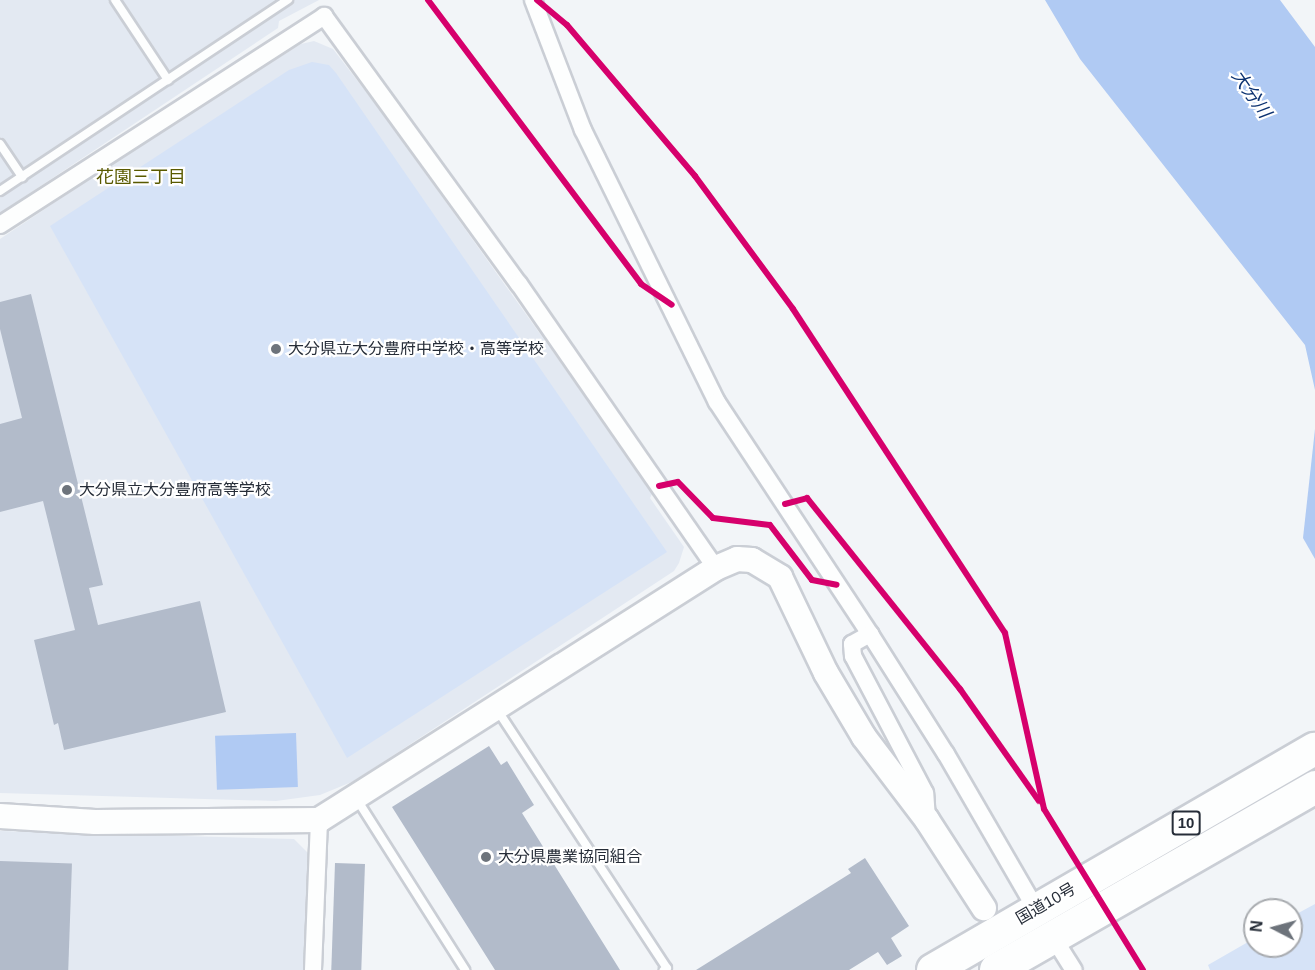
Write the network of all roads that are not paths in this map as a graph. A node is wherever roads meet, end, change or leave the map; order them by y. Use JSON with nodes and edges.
{"nodes":[{"id":1,"x":115,"y":0,"type":"edge"},
{"id":2,"x":288,"y":0,"type":"edge"},
{"id":3,"x":533,"y":0,"type":"edge"},
{"id":4,"x":168,"y":80,"type":"junction"},
{"id":5,"x":0,"y":144,"type":"edge"},
{"id":6,"x":22,"y":177,"type":"junction"},
{"id":7,"x":0,"y":191,"type":"edge"},
{"id":8,"x":0,"y":225,"type":"edge"},
{"id":9,"x":716,"y":568,"type":"junction"},
{"id":10,"x":870,"y":634,"type":"junction"},
{"id":11,"x":496,"y":708,"type":"junction"},
{"id":12,"x":1315,"y":749,"type":"edge"},
{"id":13,"x":1315,"y":787,"type":"edge"},
{"id":14,"x":356,"y":797,"type":"junction"},
{"id":15,"x":0,"y":816,"type":"edge"},
{"id":16,"x":320,"y":820,"type":"junction"},
{"id":17,"x":927,"y":820,"type":"junction"},
{"id":18,"x":1046,"y":903,"type":"junction"},
{"id":19,"x":984,"y":908,"type":"dead end"},
{"id":20,"x":1062,"y":931,"type":"junction"},
{"id":21,"x":313,"y":970,"type":"edge"},
{"id":22,"x":465,"y":970,"type":"edge"},
{"id":23,"x":664,"y":970,"type":"edge"},
{"id":24,"x":933,"y":970,"type":"edge"},
{"id":25,"x":996,"y":970,"type":"edge"},
{"id":26,"x":1074,"y":970,"type":"edge"}],
"edges":[{"from":1,"to":4,"type":"lane"},
{"from":2,"to":4,"type":"lane"},
{"from":3,"to":10,"type":"street"},
{"from":4,"to":6,"type":"lane"},
{"from":5,"to":6,"type":"lane"},
{"from":6,"to":7,"type":"lane"},
{"from":8,"to":9,"type":"street"},
{"from":9,"to":11,"type":"street"},
{"from":9,"to":17,"type":"street"},
{"from":10,"to":17,"type":"street"},
{"from":10,"to":18,"type":"street"},
{"from":11,"to":14,"type":"street"},
{"from":11,"to":23,"type":"lane"},
{"from":12,"to":18,"type":"highway","name":"国道10号","number":"10"},
{"from":13,"to":20,"type":"highway","name":"国道10号","number":"10"},
{"from":14,"to":16,"type":"street"},
{"from":14,"to":22,"type":"lane"},
{"from":15,"to":16,"type":"street"},
{"from":16,"to":21,"type":"street"},
{"from":17,"to":19,"type":"street"},
{"from":18,"to":24,"type":"highway","name":"国道10号","number":"10"},
{"from":20,"to":25,"type":"highway","name":"国道10号","number":"10"},
{"from":20,"to":26,"type":"street"}]}
